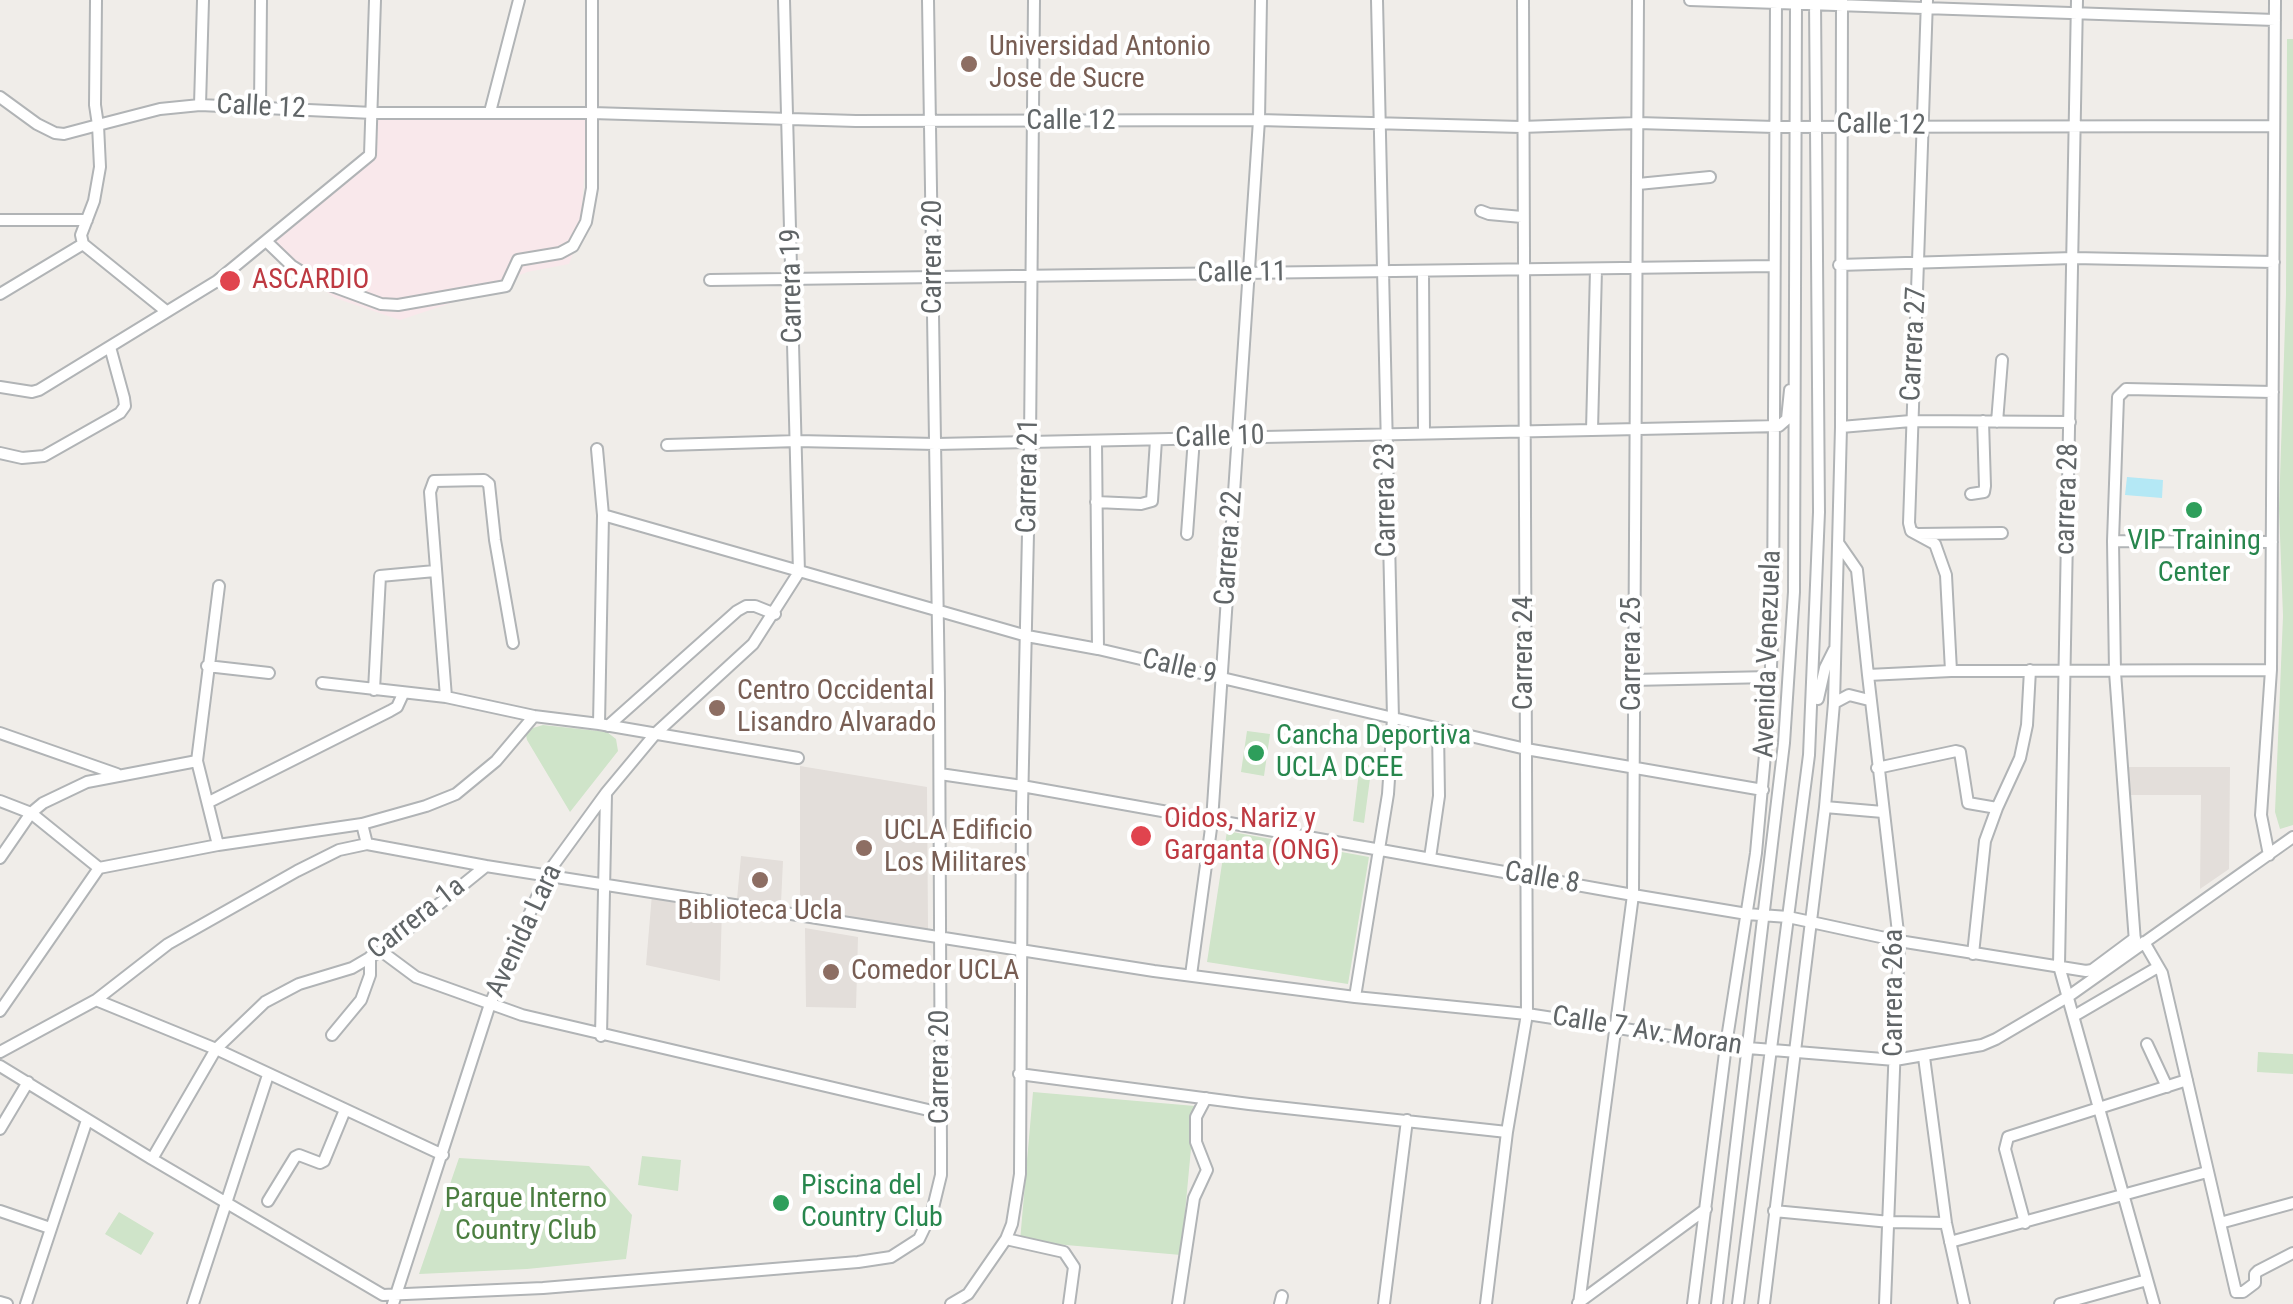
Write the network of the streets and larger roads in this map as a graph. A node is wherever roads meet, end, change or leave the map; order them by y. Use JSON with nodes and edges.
{"nodes":[{"id":1,"x":96,"y":0,"type":"edge"},
{"id":2,"x":202,"y":0,"type":"edge"},
{"id":3,"x":262,"y":0,"type":"edge"},
{"id":4,"x":375,"y":0,"type":"edge"},
{"id":5,"x":519,"y":0,"type":"edge"},
{"id":6,"x":592,"y":0,"type":"edge"},
{"id":7,"x":784,"y":0,"type":"edge"},
{"id":8,"x":928,"y":0,"type":"edge"},
{"id":9,"x":1034,"y":0,"type":"edge"},
{"id":10,"x":1261,"y":0,"type":"edge"},
{"id":11,"x":1378,"y":0,"type":"edge"},
{"id":12,"x":1523,"y":0,"type":"edge"},
{"id":13,"x":1638,"y":0,"type":"edge"},
{"id":14,"x":1690,"y":0,"type":"edge"},
{"id":15,"x":1718,"y":0,"type":"edge"},
{"id":16,"x":2077,"y":0,"type":"edge"},
{"id":17,"x":2275,"y":0,"type":"edge"},
{"id":18,"x":1776,"y":1,"type":"edge"},
{"id":19,"x":1796,"y":2,"type":"edge"},
{"id":20,"x":1815,"y":2,"type":"edge"},
{"id":21,"x":1842,"y":3,"type":"edge"},
{"id":22,"x":1927,"y":4,"type":"edge"},
{"id":23,"x":2076,"y":14,"type":"junction"},
{"id":24,"x":2275,"y":20,"type":"junction"},
{"id":25,"x":0,"y":97,"type":"edge"},
{"id":26,"x":200,"y":106,"type":"junction"},
{"id":27,"x":260,"y":108,"type":"junction"},
{"id":28,"x":373,"y":112,"type":"junction"},
{"id":29,"x":490,"y":112,"type":"junction"},
{"id":30,"x":592,"y":114,"type":"junction"},
{"id":31,"x":789,"y":120,"type":"junction"},
{"id":32,"x":1259,"y":120,"type":"junction"},
{"id":33,"x":932,"y":122,"type":"junction"},
{"id":34,"x":1032,"y":122,"type":"junction"},
{"id":35,"x":1381,"y":123,"type":"junction"},
{"id":36,"x":1638,"y":123,"type":"junction"},
{"id":37,"x":1814,"y":124,"type":"junction"},
{"id":38,"x":98,"y":125,"type":"junction"},
{"id":39,"x":1795,"y":125,"type":"junction"},
{"id":40,"x":1776,"y":126,"type":"junction"},
{"id":41,"x":1840,"y":126,"type":"junction"},
{"id":42,"x":2076,"y":126,"type":"junction"},
{"id":43,"x":2274,"y":126,"type":"junction"},
{"id":44,"x":1521,"y":127,"type":"junction"},
{"id":45,"x":1922,"y":127,"type":"junction"},
{"id":46,"x":1710,"y":177,"type":"dead end"},
{"id":47,"x":1638,"y":184,"type":"junction"},
{"id":48,"x":1481,"y":210,"type":"dead end"},
{"id":49,"x":1522,"y":216,"type":"junction"},
{"id":50,"x":0,"y":220,"type":"edge"},
{"id":51,"x":87,"y":220,"type":"junction"},
{"id":52,"x":266,"y":242,"type":"junction"},
{"id":53,"x":83,"y":244,"type":"junction"},
{"id":54,"x":2073,"y":258,"type":"junction"},
{"id":55,"x":2274,"y":262,"type":"junction"},
{"id":56,"x":1918,"y":265,"type":"junction"},
{"id":57,"x":1774,"y":266,"type":"junction"},
{"id":58,"x":1839,"y":266,"type":"junction"},
{"id":59,"x":1637,"y":268,"type":"junction"},
{"id":60,"x":1596,"y":269,"type":"junction"},
{"id":61,"x":1523,"y":270,"type":"junction"},
{"id":62,"x":1424,"y":271,"type":"junction"},
{"id":63,"x":1249,"y":272,"type":"junction"},
{"id":64,"x":1382,"y":273,"type":"junction"},
{"id":65,"x":934,"y":277,"type":"junction"},
{"id":66,"x":1032,"y":277,"type":"junction"},
{"id":67,"x":710,"y":280,"type":"dead end"},
{"id":68,"x":792,"y":281,"type":"junction"},
{"id":69,"x":0,"y":294,"type":"edge"},
{"id":70,"x":166,"y":311,"type":"junction"},
{"id":71,"x":110,"y":347,"type":"junction"},
{"id":72,"x":2002,"y":360,"type":"dead end"},
{"id":73,"x":1796,"y":373,"type":"junction"},
{"id":74,"x":0,"y":387,"type":"edge"},
{"id":75,"x":2273,"y":392,"type":"junction"},
{"id":76,"x":1911,"y":421,"type":"junction"},
{"id":77,"x":1983,"y":422,"type":"junction"},
{"id":78,"x":1997,"y":422,"type":"junction"},
{"id":79,"x":2070,"y":422,"type":"junction"},
{"id":80,"x":1773,"y":426,"type":"junction"},
{"id":81,"x":1841,"y":427,"type":"junction"},
{"id":82,"x":1524,"y":430,"type":"junction"},
{"id":83,"x":1592,"y":430,"type":"junction"},
{"id":84,"x":1635,"y":430,"type":"junction"},
{"id":85,"x":1424,"y":432,"type":"junction"},
{"id":86,"x":1386,"y":434,"type":"junction"},
{"id":87,"x":1238,"y":436,"type":"junction"},
{"id":88,"x":1194,"y":438,"type":"junction"},
{"id":89,"x":1156,"y":440,"type":"junction"},
{"id":90,"x":797,"y":441,"type":"junction"},
{"id":91,"x":1096,"y":441,"type":"junction"},
{"id":92,"x":1030,"y":442,"type":"junction"},
{"id":93,"x":667,"y":444,"type":"dead end"},
{"id":94,"x":936,"y":444,"type":"junction"},
{"id":95,"x":598,"y":448,"type":"dead end"},
{"id":96,"x":0,"y":453,"type":"edge"},
{"id":97,"x":1971,"y":494,"type":"dead end"},
{"id":98,"x":1096,"y":502,"type":"junction"},
{"id":99,"x":603,"y":516,"type":"junction"},
{"id":100,"x":1187,"y":534,"type":"dead end"},
{"id":101,"x":1916,"y":534,"type":"junction"},
{"id":102,"x":2002,"y":534,"type":"dead end"},
{"id":103,"x":2113,"y":541,"type":"junction"},
{"id":104,"x":2272,"y":542,"type":"junction"},
{"id":105,"x":1839,"y":544,"type":"junction"},
{"id":106,"x":435,"y":571,"type":"junction"},
{"id":107,"x":799,"y":572,"type":"junction"},
{"id":108,"x":219,"y":586,"type":"dead end"},
{"id":109,"x":938,"y":612,"type":"junction"},
{"id":110,"x":775,"y":614,"type":"junction"},
{"id":111,"x":1027,"y":636,"type":"junction"},
{"id":112,"x":513,"y":643,"type":"dead end"},
{"id":113,"x":1836,"y":646,"type":"junction"},
{"id":114,"x":1098,"y":649,"type":"junction"},
{"id":115,"x":208,"y":666,"type":"junction"},
{"id":116,"x":2030,"y":670,"type":"junction"},
{"id":117,"x":2272,"y":670,"type":"junction"},
{"id":118,"x":1951,"y":671,"type":"junction"},
{"id":119,"x":2115,"y":672,"type":"junction"},
{"id":120,"x":269,"y":673,"type":"dead end"},
{"id":121,"x":2062,"y":673,"type":"junction"},
{"id":122,"x":1770,"y":677,"type":"junction"},
{"id":123,"x":1221,"y":678,"type":"junction"},
{"id":124,"x":1632,"y":680,"type":"junction"},
{"id":125,"x":1868,"y":680,"type":"junction"},
{"id":126,"x":322,"y":684,"type":"dead end"},
{"id":127,"x":374,"y":690,"type":"junction"},
{"id":128,"x":403,"y":694,"type":"junction"},
{"id":129,"x":446,"y":697,"type":"junction"},
{"id":130,"x":1869,"y":700,"type":"junction"},
{"id":131,"x":1834,"y":703,"type":"junction"},
{"id":132,"x":534,"y":716,"type":"junction"},
{"id":133,"x":1392,"y":718,"type":"junction"},
{"id":134,"x":1811,"y":724,"type":"junction"},
{"id":135,"x":604,"y":725,"type":"junction"},
{"id":136,"x":1438,"y":729,"type":"junction"},
{"id":137,"x":0,"y":733,"type":"edge"},
{"id":138,"x":656,"y":733,"type":"junction"},
{"id":139,"x":1526,"y":750,"type":"junction"},
{"id":140,"x":798,"y":758,"type":"dead end"},
{"id":141,"x":197,"y":761,"type":"junction"},
{"id":142,"x":1634,"y":768,"type":"junction"},
{"id":143,"x":1877,"y":768,"type":"junction"},
{"id":144,"x":116,"y":774,"type":"junction"},
{"id":145,"x":940,"y":774,"type":"junction"},
{"id":146,"x":1022,"y":786,"type":"junction"},
{"id":147,"x":1763,"y":790,"type":"junction"},
{"id":148,"x":606,"y":793,"type":"junction"},
{"id":149,"x":0,"y":801,"type":"edge"},
{"id":150,"x":209,"y":802,"type":"junction"},
{"id":151,"x":1825,"y":807,"type":"junction"},
{"id":152,"x":1997,"y":808,"type":"junction"},
{"id":153,"x":1883,"y":812,"type":"junction"},
{"id":154,"x":32,"y":814,"type":"junction"},
{"id":155,"x":1212,"y":820,"type":"junction"},
{"id":156,"x":362,"y":824,"type":"junction"},
{"id":157,"x":2293,"y":838,"type":"edge"},
{"id":158,"x":366,"y":844,"type":"junction"},
{"id":159,"x":218,"y":845,"type":"junction"},
{"id":160,"x":1379,"y":848,"type":"junction"},
{"id":161,"x":2269,"y":855,"type":"junction"},
{"id":162,"x":0,"y":858,"type":"edge"},
{"id":163,"x":1430,"y":858,"type":"junction"},
{"id":164,"x":486,"y":866,"type":"junction"},
{"id":165,"x":99,"y":868,"type":"junction"},
{"id":166,"x":548,"y":874,"type":"junction"},
{"id":167,"x":1527,"y":876,"type":"junction"},
{"id":168,"x":604,"y":885,"type":"junction"},
{"id":169,"x":1633,"y":895,"type":"junction"},
{"id":170,"x":1747,"y":914,"type":"junction"},
{"id":171,"x":1764,"y":916,"type":"junction"},
{"id":172,"x":1788,"y":918,"type":"junction"},
{"id":173,"x":1811,"y":923,"type":"junction"},
{"id":174,"x":941,"y":939,"type":"junction"},
{"id":175,"x":1900,"y":941,"type":"junction"},
{"id":176,"x":2138,"y":943,"type":"junction"},
{"id":177,"x":381,"y":951,"type":"junction"},
{"id":178,"x":1021,"y":951,"type":"junction"},
{"id":179,"x":1972,"y":954,"type":"junction"},
{"id":180,"x":370,"y":958,"type":"junction"},
{"id":181,"x":2058,"y":966,"type":"junction"},
{"id":182,"x":2158,"y":967,"type":"junction"},
{"id":183,"x":1190,"y":975,"type":"junction"},
{"id":184,"x":2069,"y":996,"type":"junction"},
{"id":185,"x":1355,"y":997,"type":"junction"},
{"id":186,"x":96,"y":1000,"type":"junction"},
{"id":187,"x":490,"y":1004,"type":"junction"},
{"id":188,"x":0,"y":1011,"type":"edge"},
{"id":189,"x":1528,"y":1014,"type":"junction"},
{"id":190,"x":2074,"y":1016,"type":"junction"},
{"id":191,"x":1613,"y":1027,"type":"junction"},
{"id":192,"x":332,"y":1035,"type":"dead end"},
{"id":193,"x":601,"y":1036,"type":"junction"},
{"id":194,"x":1726,"y":1044,"type":"junction"},
{"id":195,"x":2147,"y":1044,"type":"dead end"},
{"id":196,"x":1748,"y":1048,"type":"junction"},
{"id":197,"x":216,"y":1049,"type":"junction"},
{"id":198,"x":1769,"y":1049,"type":"junction"},
{"id":199,"x":0,"y":1052,"type":"edge"},
{"id":200,"x":1794,"y":1052,"type":"junction"},
{"id":201,"x":1924,"y":1057,"type":"junction"},
{"id":202,"x":1895,"y":1060,"type":"junction"},
{"id":203,"x":0,"y":1066,"type":"edge"},
{"id":204,"x":268,"y":1074,"type":"junction"},
{"id":205,"x":1019,"y":1074,"type":"junction"},
{"id":206,"x":2187,"y":1080,"type":"junction"},
{"id":207,"x":28,"y":1082,"type":"junction"},
{"id":208,"x":2167,"y":1087,"type":"junction"},
{"id":209,"x":1206,"y":1098,"type":"junction"},
{"id":210,"x":2098,"y":1109,"type":"junction"},
{"id":211,"x":345,"y":1110,"type":"junction"},
{"id":212,"x":942,"y":1112,"type":"junction"},
{"id":213,"x":87,"y":1120,"type":"junction"},
{"id":214,"x":1407,"y":1120,"type":"junction"},
{"id":215,"x":0,"y":1130,"type":"edge"},
{"id":216,"x":1507,"y":1132,"type":"junction"},
{"id":217,"x":443,"y":1155,"type":"junction"},
{"id":218,"x":152,"y":1158,"type":"junction"},
{"id":219,"x":2207,"y":1172,"type":"junction"},
{"id":220,"x":2122,"y":1196,"type":"junction"},
{"id":221,"x":268,"y":1201,"type":"dead end"},
{"id":222,"x":227,"y":1202,"type":"junction"},
{"id":223,"x":2293,"y":1203,"type":"edge"},
{"id":224,"x":1706,"y":1208,"type":"junction"},
{"id":225,"x":0,"y":1210,"type":"edge"},
{"id":226,"x":1774,"y":1211,"type":"junction"},
{"id":227,"x":1890,"y":1222,"type":"junction"},
{"id":228,"x":2220,"y":1223,"type":"junction"},
{"id":229,"x":1946,"y":1224,"type":"junction"},
{"id":230,"x":2025,"y":1224,"type":"junction"},
{"id":231,"x":50,"y":1228,"type":"junction"},
{"id":232,"x":1006,"y":1239,"type":"junction"},
{"id":233,"x":1950,"y":1242,"type":"junction"},
{"id":234,"x":2293,"y":1253,"type":"edge"},
{"id":235,"x":2147,"y":1280,"type":"junction"},
{"id":236,"x":967,"y":1299,"type":"edge"},
{"id":237,"x":394,"y":1300,"type":"edge"},
{"id":238,"x":413,"y":1300,"type":"edge"},
{"id":239,"x":26,"y":1304,"type":"edge"},
{"id":240,"x":193,"y":1304,"type":"edge"},
{"id":241,"x":951,"y":1304,"type":"edge"},
{"id":242,"x":1070,"y":1304,"type":"edge"},
{"id":243,"x":1178,"y":1304,"type":"edge"},
{"id":244,"x":1384,"y":1304,"type":"edge"},
{"id":245,"x":1486,"y":1304,"type":"edge"},
{"id":246,"x":1578,"y":1304,"type":"edge"},
{"id":247,"x":1693,"y":1304,"type":"edge"},
{"id":248,"x":1716,"y":1304,"type":"edge"},
{"id":249,"x":1738,"y":1304,"type":"edge"},
{"id":250,"x":1764,"y":1304,"type":"edge"},
{"id":251,"x":1886,"y":1304,"type":"edge"},
{"id":252,"x":1964,"y":1304,"type":"edge"},
{"id":253,"x":2060,"y":1304,"type":"edge"},
{"id":254,"x":2154,"y":1304,"type":"edge"}],
"edges":[{"from":1,"to":38,"type":"street"},
{"from":2,"to":26,"type":"street"},
{"from":3,"to":27,"type":"street"},
{"from":4,"to":28,"type":"street"},
{"from":5,"to":29,"type":"street"},
{"from":6,"to":30,"type":"street"},
{"from":7,"to":31,"type":"street","name":"Carrera 19"},
{"from":8,"to":33,"type":"street","name":"Carrera 20"},
{"from":9,"to":34,"type":"street","name":"Carrera 21"},
{"from":10,"to":32,"type":"street","name":"Carrera 22"},
{"from":11,"to":35,"type":"street","name":"Carrera 23"},
{"from":12,"to":44,"type":"street","name":"Carrera 24"},
{"from":13,"to":36,"type":"street","name":"Carrera 25"},
{"from":14,"to":15,"type":"street"},
{"from":15,"to":18,"type":"street"},
{"from":16,"to":23,"type":"street","name":"carrera 28"},
{"from":17,"to":24,"type":"street"},
{"from":18,"to":19,"type":"street"},
{"from":18,"to":40,"type":"street","name":"Avenida Venezuela"},
{"from":19,"to":20,"type":"street"},
{"from":19,"to":39,"type":"street","name":"Avenida Venezuela"},
{"from":20,"to":21,"type":"street"},
{"from":20,"to":37,"type":"street","name":"Avenida Venezuela"},
{"from":21,"to":22,"type":"street"},
{"from":21,"to":41,"type":"street"},
{"from":22,"to":23,"type":"street"},
{"from":22,"to":45,"type":"street","name":"Carrera 27"},
{"from":23,"to":24,"type":"street"},
{"from":23,"to":42,"type":"street","name":"carrera 28"},
{"from":24,"to":43,"type":"street"},
{"from":25,"to":38,"type":"street","name":"Calle 12"},
{"from":26,"to":27,"type":"street","name":"Calle 12"},
{"from":26,"to":38,"type":"street","name":"Calle 12"},
{"from":27,"to":28,"type":"street","name":"Calle 12"},
{"from":28,"to":29,"type":"street","name":"Calle 12"},
{"from":28,"to":52,"type":"street"},
{"from":29,"to":30,"type":"street","name":"Calle 12"},
{"from":30,"to":31,"type":"street","name":"Calle 12"},
{"from":30,"to":52,"type":"street"},
{"from":31,"to":33,"type":"street","name":"Calle 12"},
{"from":31,"to":68,"type":"street","name":"Carrera 19"},
{"from":32,"to":34,"type":"street","name":"Calle 12"},
{"from":32,"to":35,"type":"street","name":"Calle 12"},
{"from":32,"to":63,"type":"street","name":"Carrera 22"},
{"from":33,"to":34,"type":"street","name":"Calle 12"},
{"from":33,"to":65,"type":"street","name":"Carrera 20"},
{"from":34,"to":66,"type":"street","name":"Carrera 21"},
{"from":35,"to":44,"type":"street","name":"Calle 12"},
{"from":35,"to":64,"type":"street","name":"Carrera 23"},
{"from":36,"to":40,"type":"street","name":"Calle 12"},
{"from":36,"to":44,"type":"street","name":"Calle 12"},
{"from":36,"to":47,"type":"street","name":"Carrera 25"},
{"from":37,"to":39,"type":"street","name":"Calle 12"},
{"from":37,"to":41,"type":"street","name":"Calle 12"},
{"from":37,"to":134,"type":"street","name":"Avenida Venezuela"},
{"from":38,"to":51,"type":"street"},
{"from":39,"to":40,"type":"street","name":"Calle 12"},
{"from":39,"to":73,"type":"street","name":"Avenida Venezuela"},
{"from":40,"to":57,"type":"street","name":"Avenida Venezuela"},
{"from":41,"to":45,"type":"street","name":"Calle 12"},
{"from":41,"to":58,"type":"street"},
{"from":42,"to":43,"type":"street","name":"Calle 12"},
{"from":42,"to":45,"type":"street","name":"Calle 12"},
{"from":42,"to":54,"type":"street","name":"carrera 28"},
{"from":43,"to":55,"type":"street"},
{"from":44,"to":49,"type":"street","name":"Carrera 24"},
{"from":45,"to":56,"type":"street","name":"Carrera 27"},
{"from":46,"to":47,"type":"street"},
{"from":47,"to":59,"type":"street","name":"Carrera 25"},
{"from":48,"to":49,"type":"street"},
{"from":49,"to":61,"type":"street","name":"Carrera 24"},
{"from":50,"to":51,"type":"street"},
{"from":51,"to":53,"type":"street"},
{"from":52,"to":70,"type":"street"},
{"from":53,"to":69,"type":"street"},
{"from":53,"to":70,"type":"street"},
{"from":54,"to":55,"type":"street"},
{"from":54,"to":56,"type":"street"},
{"from":54,"to":79,"type":"street","name":"carrera 28"},
{"from":55,"to":75,"type":"street"},
{"from":56,"to":58,"type":"street"},
{"from":56,"to":76,"type":"street","name":"Carrera 27"},
{"from":57,"to":59,"type":"street","name":"Calle 11"},
{"from":57,"to":80,"type":"street","name":"Avenida Venezuela"},
{"from":58,"to":81,"type":"street"},
{"from":59,"to":60,"type":"street","name":"Calle 11"},
{"from":59,"to":84,"type":"street","name":"Carrera 25"},
{"from":60,"to":61,"type":"street","name":"Calle 11"},
{"from":60,"to":83,"type":"street"},
{"from":61,"to":62,"type":"street","name":"Calle 11"},
{"from":61,"to":82,"type":"street","name":"Carrera 24"},
{"from":62,"to":64,"type":"street","name":"Calle 11"},
{"from":62,"to":85,"type":"street"},
{"from":63,"to":64,"type":"street","name":"Calle 11"},
{"from":63,"to":66,"type":"street","name":"Calle 11"},
{"from":63,"to":87,"type":"street","name":"Carrera 22"},
{"from":64,"to":86,"type":"street","name":"Carrera 23"},
{"from":65,"to":66,"type":"street","name":"Calle 11"},
{"from":65,"to":68,"type":"street","name":"Calle 11"},
{"from":65,"to":94,"type":"street","name":"Carrera 20"},
{"from":66,"to":92,"type":"street","name":"Carrera 21"},
{"from":67,"to":68,"type":"street","name":"Calle 11"},
{"from":68,"to":90,"type":"street","name":"Carrera 19"},
{"from":70,"to":71,"type":"street"},
{"from":71,"to":74,"type":"street"},
{"from":71,"to":96,"type":"street"},
{"from":72,"to":78,"type":"street"},
{"from":73,"to":80,"type":"street"},
{"from":73,"to":171,"type":"street","name":"Avenida Venezuela"},
{"from":75,"to":103,"type":"street"},
{"from":75,"to":104,"type":"street"},
{"from":76,"to":77,"type":"street"},
{"from":76,"to":81,"type":"street"},
{"from":76,"to":101,"type":"street","name":"Carrera 27"},
{"from":77,"to":78,"type":"street"},
{"from":77,"to":97,"type":"street"},
{"from":78,"to":79,"type":"street"},
{"from":79,"to":121,"type":"street","name":"carrera 28"},
{"from":80,"to":84,"type":"street","name":"Calle 10"},
{"from":80,"to":122,"type":"street","name":"Avenida Venezuela"},
{"from":81,"to":105,"type":"street"},
{"from":82,"to":83,"type":"street","name":"Calle 10"},
{"from":82,"to":85,"type":"street","name":"Calle 10"},
{"from":82,"to":139,"type":"street","name":"Carrera 24"},
{"from":83,"to":84,"type":"street","name":"Calle 10"},
{"from":84,"to":124,"type":"street","name":"Carrera 25"},
{"from":85,"to":86,"type":"street","name":"Calle 10"},
{"from":86,"to":87,"type":"street","name":"Calle 10"},
{"from":86,"to":133,"type":"street","name":"Carrera 23"},
{"from":87,"to":88,"type":"street","name":"Calle 10"},
{"from":87,"to":123,"type":"street","name":"Carrera 22"},
{"from":88,"to":89,"type":"street","name":"Calle 10"},
{"from":88,"to":100,"type":"street"},
{"from":89,"to":91,"type":"street","name":"Calle 10"},
{"from":89,"to":98,"type":"street"},
{"from":90,"to":93,"type":"street","name":"Calle 10"},
{"from":90,"to":94,"type":"street","name":"Calle 10"},
{"from":90,"to":107,"type":"street","name":"Carrera 19"},
{"from":91,"to":92,"type":"street","name":"Calle 10"},
{"from":91,"to":98,"type":"street"},
{"from":92,"to":94,"type":"street","name":"Calle 10"},
{"from":92,"to":111,"type":"street","name":"Carrera 21"},
{"from":94,"to":109,"type":"street","name":"Carrera 20"},
{"from":95,"to":99,"type":"street"},
{"from":98,"to":114,"type":"street"},
{"from":99,"to":107,"type":"street","name":"Calle 9"},
{"from":99,"to":135,"type":"street"},
{"from":101,"to":102,"type":"street"},
{"from":101,"to":118,"type":"street","name":"Carrera 27"},
{"from":103,"to":104,"type":"street"},
{"from":103,"to":119,"type":"street"},
{"from":104,"to":117,"type":"street"},
{"from":105,"to":113,"type":"street"},
{"from":105,"to":125,"type":"street","name":"Carrera 26a"},
{"from":106,"to":112,"type":"street"},
{"from":106,"to":127,"type":"street"},
{"from":106,"to":129,"type":"street"},
{"from":107,"to":109,"type":"street","name":"Calle 9"},
{"from":107,"to":110,"type":"street","name":"Avenida Lara"},
{"from":108,"to":115,"type":"street"},
{"from":109,"to":111,"type":"street","name":"Calle 9"},
{"from":109,"to":145,"type":"street","name":"Carrera 20"},
{"from":110,"to":135,"type":"street"},
{"from":110,"to":138,"type":"street","name":"Avenida Lara"},
{"from":111,"to":114,"type":"street","name":"Calle 9"},
{"from":111,"to":146,"type":"street","name":"Carrera 21"},
{"from":113,"to":131,"type":"street"},
{"from":113,"to":134,"type":"street"},
{"from":114,"to":123,"type":"street","name":"Calle 9"},
{"from":115,"to":120,"type":"street"},
{"from":115,"to":141,"type":"street"},
{"from":116,"to":118,"type":"street"},
{"from":116,"to":121,"type":"street"},
{"from":116,"to":152,"type":"street"},
{"from":117,"to":119,"type":"street"},
{"from":117,"to":161,"type":"street"},
{"from":118,"to":125,"type":"street"},
{"from":119,"to":121,"type":"street"},
{"from":119,"to":176,"type":"street"},
{"from":121,"to":181,"type":"street","name":"carrera 28"},
{"from":122,"to":124,"type":"street"},
{"from":122,"to":147,"type":"street","name":"Avenida Venezuela"},
{"from":123,"to":133,"type":"street","name":"Calle 9"},
{"from":123,"to":155,"type":"street","name":"Carrera 22"},
{"from":124,"to":142,"type":"street","name":"Carrera 25"},
{"from":125,"to":130,"type":"street","name":"Carrera 26a"},
{"from":126,"to":127,"type":"street"},
{"from":127,"to":128,"type":"street"},
{"from":128,"to":129,"type":"street"},
{"from":128,"to":150,"type":"street"},
{"from":129,"to":132,"type":"street"},
{"from":130,"to":131,"type":"street"},
{"from":130,"to":143,"type":"street","name":"Carrera 26a"},
{"from":131,"to":151,"type":"street"},
{"from":132,"to":135,"type":"street"},
{"from":132,"to":156,"type":"street"},
{"from":133,"to":136,"type":"street","name":"Calle 9"},
{"from":133,"to":160,"type":"street","name":"Carrera 23"},
{"from":134,"to":172,"type":"street","name":"Avenida Venezuela"},
{"from":135,"to":138,"type":"street"},
{"from":136,"to":139,"type":"street","name":"Calle 9"},
{"from":136,"to":163,"type":"street"},
{"from":137,"to":144,"type":"street"},
{"from":138,"to":140,"type":"street"},
{"from":138,"to":148,"type":"street","name":"Avenida Lara"},
{"from":139,"to":142,"type":"street","name":"Calle 9"},
{"from":139,"to":167,"type":"street","name":"Carrera 24"},
{"from":141,"to":144,"type":"street"},
{"from":141,"to":150,"type":"street"},
{"from":142,"to":147,"type":"street","name":"Calle 9"},
{"from":142,"to":169,"type":"street","name":"Carrera 25"},
{"from":143,"to":152,"type":"street"},
{"from":143,"to":153,"type":"street","name":"Carrera 26a"},
{"from":144,"to":154,"type":"street"},
{"from":145,"to":146,"type":"street","name":"Calle 8"},
{"from":145,"to":174,"type":"street","name":"Carrera 20"},
{"from":146,"to":155,"type":"street","name":"Calle 8"},
{"from":146,"to":178,"type":"street","name":"Carrera 21"},
{"from":147,"to":170,"type":"street","name":"Avenida Venezuela"},
{"from":148,"to":166,"type":"street","name":"Avenida Lara"},
{"from":148,"to":168,"type":"street"},
{"from":149,"to":154,"type":"street"},
{"from":150,"to":159,"type":"street"},
{"from":151,"to":153,"type":"street"},
{"from":151,"to":173,"type":"street"},
{"from":152,"to":179,"type":"street"},
{"from":153,"to":175,"type":"street","name":"Carrera 26a"},
{"from":154,"to":162,"type":"street"},
{"from":154,"to":165,"type":"street"},
{"from":155,"to":160,"type":"street","name":"Calle 8"},
{"from":155,"to":183,"type":"street","name":"Carrera 22"},
{"from":156,"to":158,"type":"street"},
{"from":156,"to":159,"type":"street"},
{"from":157,"to":161,"type":"street","name":"Calle 7 Av. Moran"},
{"from":158,"to":164,"type":"street"},
{"from":158,"to":186,"type":"street"},
{"from":159,"to":165,"type":"street"},
{"from":160,"to":163,"type":"street","name":"Calle 8"},
{"from":160,"to":185,"type":"street","name":"Carrera 23"},
{"from":161,"to":176,"type":"street","name":"Calle 7 Av. Moran"},
{"from":163,"to":167,"type":"street","name":"Calle 8"},
{"from":164,"to":166,"type":"street","name":"Carrera 1a"},
{"from":164,"to":177,"type":"street","name":"Carrera 1a"},
{"from":165,"to":188,"type":"street"},
{"from":166,"to":168,"type":"street","name":"Carrera 1a"},
{"from":166,"to":187,"type":"street","name":"Avenida Lara"},
{"from":167,"to":169,"type":"street","name":"Calle 8"},
{"from":167,"to":189,"type":"street","name":"Carrera 24"},
{"from":168,"to":174,"type":"street","name":"Carrera 1a"},
{"from":168,"to":193,"type":"street"},
{"from":169,"to":170,"type":"street","name":"Calle 8"},
{"from":169,"to":191,"type":"street","name":"Carrera 25"},
{"from":170,"to":171,"type":"street","name":"Calle 8"},
{"from":170,"to":194,"type":"street","name":"Avenida Venezuela"},
{"from":171,"to":172,"type":"street","name":"Calle 8"},
{"from":171,"to":196,"type":"street","name":"Avenida Venezuela"},
{"from":172,"to":173,"type":"street","name":"Calle 8"},
{"from":172,"to":198,"type":"street","name":"Avenida Venezuela"},
{"from":173,"to":175,"type":"street","name":"Calle 8"},
{"from":173,"to":200,"type":"street"},
{"from":174,"to":178,"type":"street","name":"Calle 7 Av. Moran"},
{"from":174,"to":212,"type":"street","name":"Carrera 20"},
{"from":175,"to":179,"type":"street","name":"Calle 8"},
{"from":175,"to":202,"type":"street","name":"Carrera 26a"},
{"from":176,"to":181,"type":"street","name":"Calle 8"},
{"from":176,"to":182,"type":"street"},
{"from":176,"to":184,"type":"street","name":"Calle 7 Av. Moran"},
{"from":177,"to":180,"type":"street","name":"Carrera 1a"},
{"from":177,"to":187,"type":"street"},
{"from":178,"to":183,"type":"street","name":"Calle 7 Av. Moran"},
{"from":178,"to":205,"type":"street","name":"Carrera 21"},
{"from":179,"to":181,"type":"street","name":"Calle 8"},
{"from":180,"to":192,"type":"street"},
{"from":180,"to":197,"type":"street","name":"Carrera 1a"},
{"from":181,"to":184,"type":"street","name":"carrera 28"},
{"from":182,"to":190,"type":"street"},
{"from":182,"to":206,"type":"street"},
{"from":183,"to":185,"type":"street","name":"Calle 7 Av. Moran"},
{"from":184,"to":190,"type":"street","name":"carrera 28"},
{"from":184,"to":201,"type":"street","name":"Calle 7 Av. Moran"},
{"from":185,"to":189,"type":"street","name":"Calle 7 Av. Moran"},
{"from":186,"to":197,"type":"street"},
{"from":186,"to":199,"type":"street"},
{"from":187,"to":193,"type":"street"},
{"from":187,"to":217,"type":"street","name":"Avenida Lara"},
{"from":189,"to":191,"type":"street","name":"Calle 7 Av. Moran"},
{"from":189,"to":216,"type":"street","name":"Carrera 24"},
{"from":190,"to":210,"type":"street","name":"carrera 28"},
{"from":191,"to":194,"type":"street","name":"Calle 7 Av. Moran"},
{"from":191,"to":246,"type":"street","name":"Carrera 25"},
{"from":193,"to":212,"type":"street"},
{"from":194,"to":196,"type":"street","name":"Calle 7 Av. Moran"},
{"from":194,"to":224,"type":"street","name":"Avenida Venezuela"},
{"from":195,"to":208,"type":"street"},
{"from":196,"to":198,"type":"street","name":"Calle 7 Av. Moran"},
{"from":196,"to":248,"type":"street","name":"Avenida Venezuela"},
{"from":197,"to":204,"type":"street"},
{"from":197,"to":218,"type":"street","name":"Carrera 1a"},
{"from":198,"to":200,"type":"street","name":"Calle 7 Av. Moran"},
{"from":198,"to":249,"type":"street","name":"Avenida Venezuela"},
{"from":200,"to":202,"type":"street","name":"Calle 7 Av. Moran"},
{"from":200,"to":226,"type":"street"},
{"from":201,"to":202,"type":"street","name":"Calle 7 Av. Moran"},
{"from":201,"to":229,"type":"street"},
{"from":202,"to":227,"type":"street","name":"Carrera 26a"},
{"from":203,"to":207,"type":"street"},
{"from":204,"to":211,"type":"street"},
{"from":204,"to":222,"type":"street"},
{"from":205,"to":209,"type":"street"},
{"from":205,"to":232,"type":"street","name":"Carrera 21"},
{"from":206,"to":208,"type":"street"},
{"from":206,"to":219,"type":"street"},
{"from":207,"to":213,"type":"street"},
{"from":207,"to":215,"type":"street"},
{"from":208,"to":210,"type":"street"},
{"from":209,"to":214,"type":"street"},
{"from":209,"to":243,"type":"street"},
{"from":210,"to":220,"type":"street","name":"carrera 28"},
{"from":210,"to":230,"type":"street"},
{"from":211,"to":217,"type":"street"},
{"from":211,"to":221,"type":"street"},
{"from":212,"to":238,"type":"street","name":"Carrera 20"},
{"from":213,"to":218,"type":"street"},
{"from":213,"to":231,"type":"street"},
{"from":214,"to":216,"type":"street"},
{"from":214,"to":244,"type":"street"},
{"from":216,"to":245,"type":"street","name":"Carrera 24"},
{"from":217,"to":237,"type":"street","name":"Avenida Lara"},
{"from":218,"to":222,"type":"street"},
{"from":219,"to":220,"type":"street"},
{"from":219,"to":228,"type":"street"},
{"from":220,"to":230,"type":"street"},
{"from":220,"to":235,"type":"street","name":"carrera 28"},
{"from":222,"to":237,"type":"street"},
{"from":222,"to":240,"type":"street"},
{"from":223,"to":228,"type":"street"},
{"from":224,"to":246,"type":"street"},
{"from":224,"to":247,"type":"street","name":"Avenida Venezuela"},
{"from":225,"to":231,"type":"street"},
{"from":226,"to":227,"type":"street"},
{"from":226,"to":250,"type":"street"},
{"from":227,"to":229,"type":"street"},
{"from":227,"to":251,"type":"street","name":"Carrera 26a"},
{"from":228,"to":234,"type":"street"},
{"from":229,"to":233,"type":"street"},
{"from":230,"to":233,"type":"street"},
{"from":231,"to":239,"type":"street"},
{"from":232,"to":236,"type":"street"},
{"from":232,"to":242,"type":"street"},
{"from":233,"to":252,"type":"street"},
{"from":235,"to":253,"type":"street"},
{"from":235,"to":254,"type":"street","name":"carrera 28"},
{"from":236,"to":241,"type":"street"},
{"from":237,"to":238,"type":"street","name":"Carrera 20"}]}
